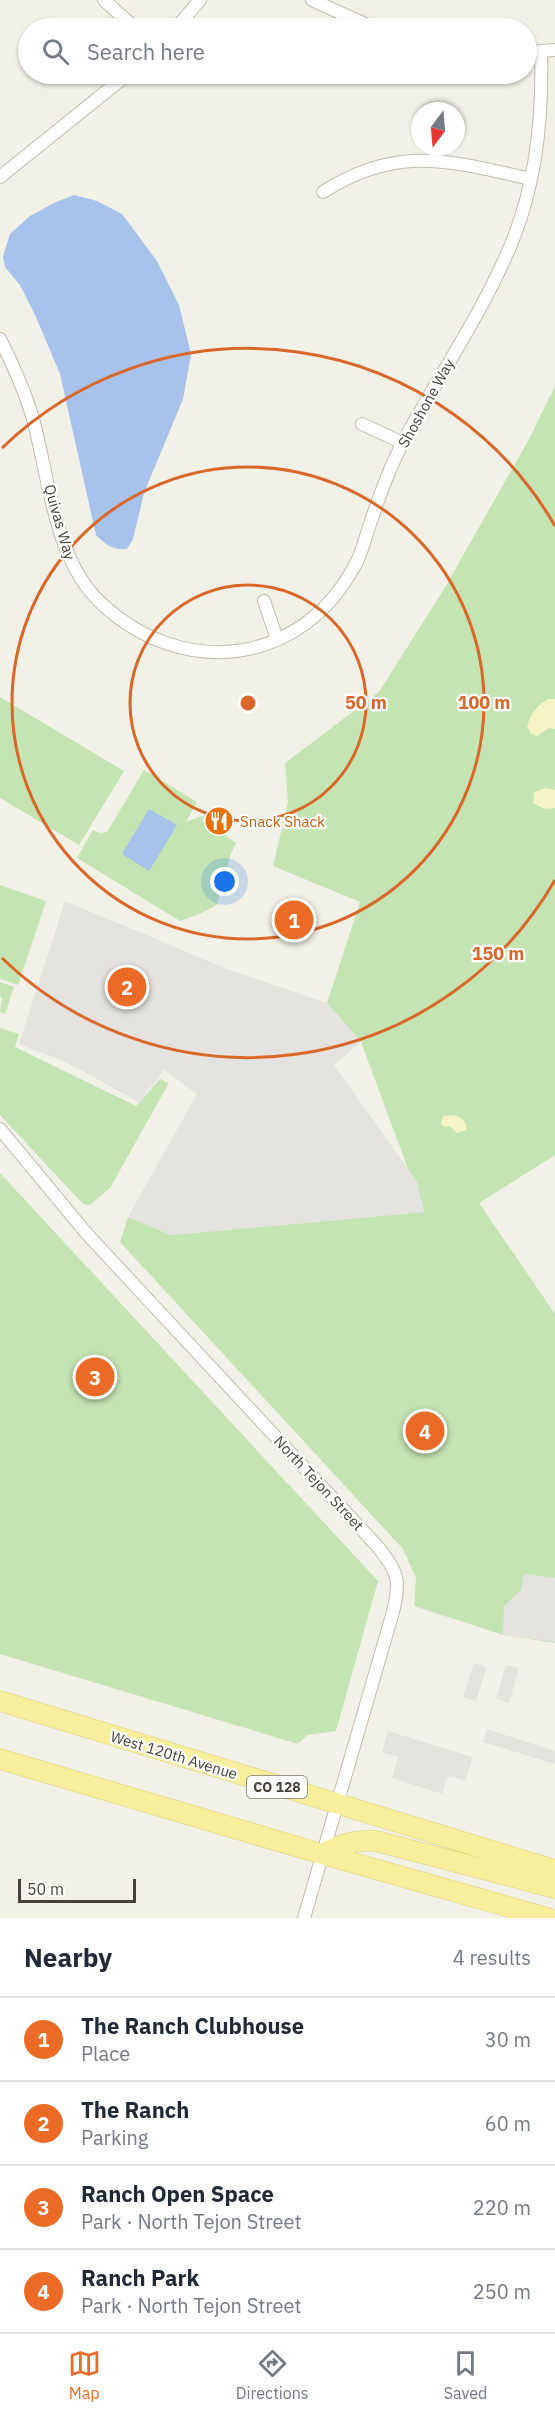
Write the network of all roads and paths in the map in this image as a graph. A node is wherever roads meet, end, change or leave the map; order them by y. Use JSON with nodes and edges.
{"nodes":[{"id":1,"x":104,"y":0,"type":"edge"},
{"id":2,"x":200,"y":0,"type":"edge"},
{"id":3,"x":312,"y":0,"type":"edge"},
{"id":4,"x":124,"y":18,"type":"edge"},
{"id":5,"x":185,"y":18,"type":"edge"},
{"id":6,"x":352,"y":18,"type":"edge"},
{"id":7,"x":555,"y":50,"type":"edge"},
{"id":8,"x":537,"y":51,"type":"edge"},
{"id":9,"x":541,"y":51,"type":"junction"},
{"id":10,"x":116,"y":84,"type":"edge"},
{"id":11,"x":0,"y":177,"type":"edge"},
{"id":12,"x":531,"y":179,"type":"junction"},
{"id":13,"x":323,"y":192,"type":"dead end"},
{"id":14,"x":0,"y":339,"type":"edge"},
{"id":15,"x":362,"y":424,"type":"dead end"},
{"id":16,"x":403,"y":443,"type":"junction"},
{"id":17,"x":264,"y":602,"type":"dead end"},
{"id":18,"x":277,"y":639,"type":"junction"},
{"id":19,"x":188,"y":650,"type":"joint"},
{"id":20,"x":0,"y":1129,"type":"edge"},
{"id":21,"x":0,"y":1701,"type":"edge"},
{"id":22,"x":0,"y":1759,"type":"edge"},
{"id":23,"x":337,"y":1805,"type":"junction"},
{"id":24,"x":322,"y":1854,"type":"junction"},
{"id":25,"x":555,"y":1870,"type":"edge"},
{"id":26,"x":555,"y":1888,"type":"edge"},
{"id":27,"x":304,"y":1918,"type":"edge"},
{"id":28,"x":548,"y":1918,"type":"edge"}],
"edges":[{"from":1,"to":4,"type":"street"},
{"from":2,"to":5,"type":"street"},
{"from":3,"to":6,"type":"street"},
{"from":7,"to":9,"type":"street"},
{"from":8,"to":9,"type":"street"},
{"from":9,"to":12,"type":"street","name":"Shoshone Way"},
{"from":10,"to":11,"type":"street"},
{"from":12,"to":13,"type":"street"},
{"from":12,"to":16,"type":"street","name":"Shoshone Way"},
{"from":14,"to":19,"type":"street","name":"Quivas Way"},
{"from":15,"to":16,"type":"street"},
{"from":16,"to":18,"type":"street","name":"Shoshone Way"},
{"from":17,"to":18,"type":"street"},
{"from":18,"to":19,"type":"street","name":"Shoshone Way"},
{"from":20,"to":23,"type":"street","name":"North Tejon Street"},
{"from":21,"to":23,"type":"main road","name":"West 120th Avenue","number":"CO 128"},
{"from":22,"to":24,"type":"main road"},
{"from":23,"to":24,"type":"street","name":"North Tejon Street"},
{"from":23,"to":25,"type":"main road","name":"West 120th Avenue","number":"CO 128"},
{"from":24,"to":26,"type":"main road"},
{"from":24,"to":27,"type":"street","name":"North Tejon Street"},
{"from":24,"to":28,"type":"main road"}]}
